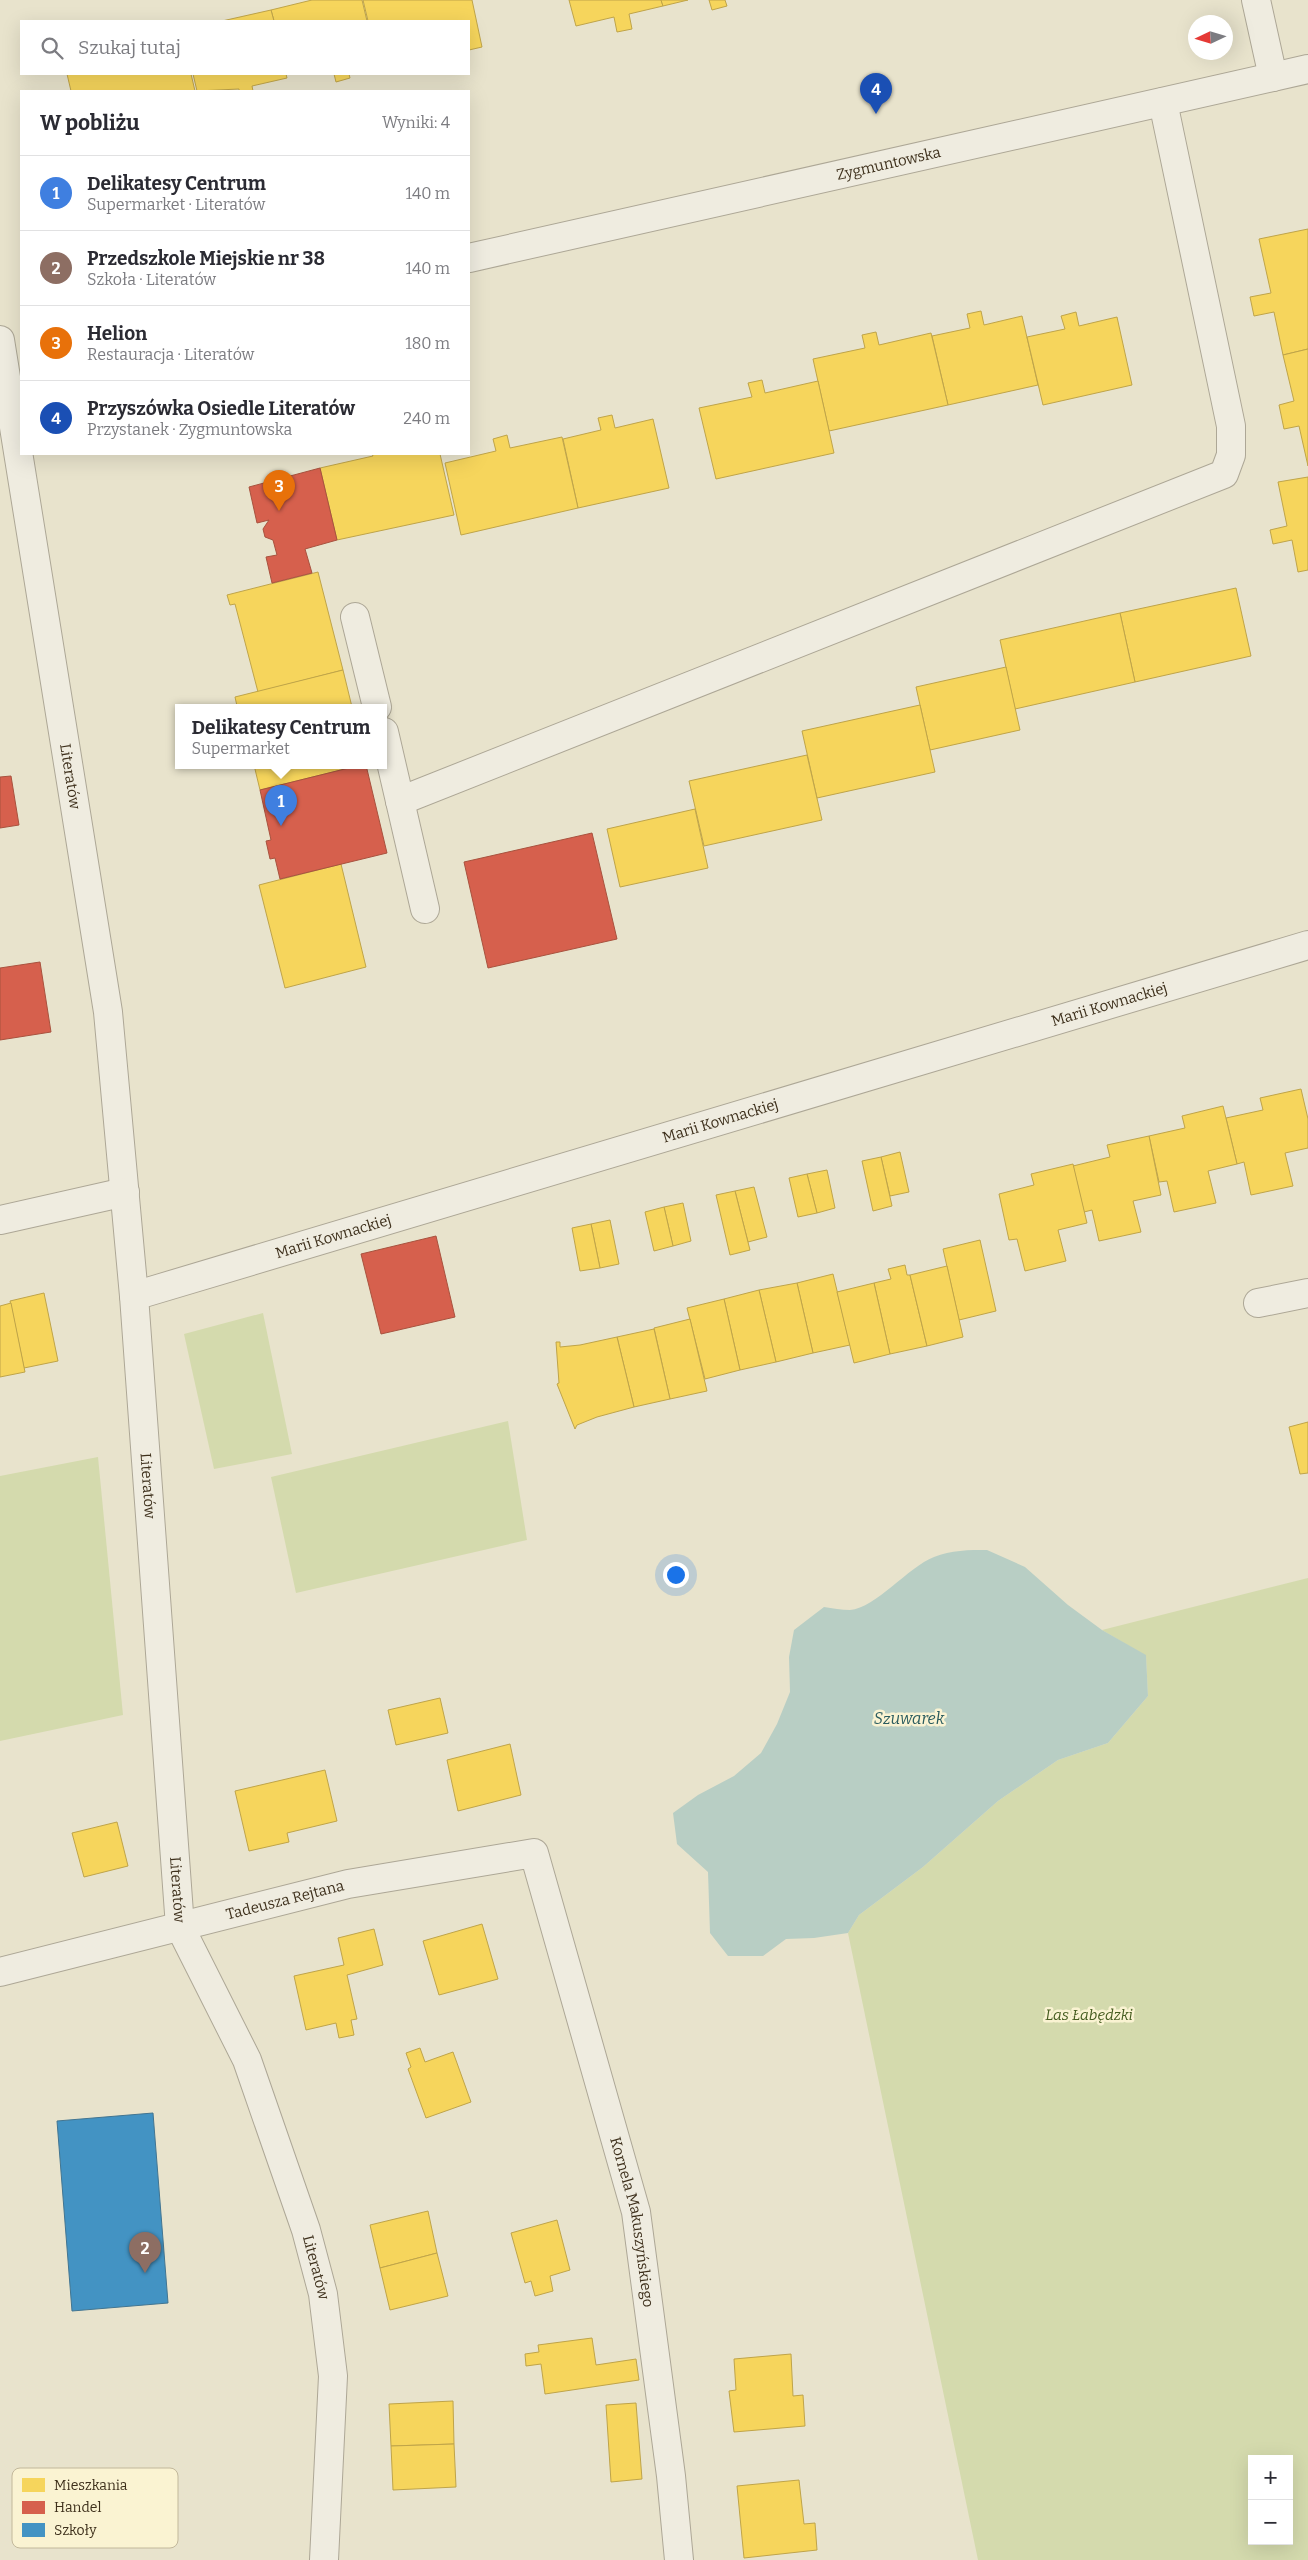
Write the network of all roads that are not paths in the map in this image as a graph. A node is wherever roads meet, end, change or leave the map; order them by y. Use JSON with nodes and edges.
{"nodes":[{"id":1,"x":1256,"y":0,"type":"edge"},
{"id":2,"x":1308,"y":69,"type":"edge"},
{"id":3,"x":1273,"y":77,"type":"junction"},
{"id":4,"x":1162,"y":102,"type":"junction"},
{"id":5,"x":470,"y":258,"type":"edge"},
{"id":6,"x":7,"y":357,"type":"edge"},
{"id":7,"x":20,"y":441,"type":"edge"},
{"id":8,"x":22,"y":455,"type":"edge"},
{"id":9,"x":355,"y":617,"type":"dead end"},
{"id":10,"x":376,"y":704,"type":"edge"},
{"id":11,"x":387,"y":745,"type":"edge"},
{"id":12,"x":400,"y":801,"type":"junction"},
{"id":13,"x":425,"y":909,"type":"dead end"},
{"id":14,"x":1308,"y":945,"type":"edge"},
{"id":15,"x":125,"y":1192,"type":"junction"},
{"id":16,"x":0,"y":1220,"type":"edge"},
{"id":17,"x":1308,"y":1293,"type":"edge"},
{"id":18,"x":134,"y":1296,"type":"junction"},
{"id":19,"x":1258,"y":1303,"type":"dead end"},
{"id":20,"x":543,"y":1892,"type":"joint"},
{"id":21,"x":180,"y":1927,"type":"junction"},
{"id":22,"x":0,"y":1972,"type":"edge"},
{"id":23,"x":324,"y":2560,"type":"edge"},
{"id":24,"x":679,"y":2560,"type":"edge"}],
"edges":[{"from":1,"to":3,"type":"street"},
{"from":2,"to":3,"type":"street","name":"Zygmuntowska"},
{"from":3,"to":4,"type":"street","name":"Zygmuntowska"},
{"from":4,"to":5,"type":"street","name":"Zygmuntowska"},
{"from":4,"to":12,"type":"street"},
{"from":6,"to":7,"type":"street","name":"Literatów"},
{"from":8,"to":15,"type":"street","name":"Literatów"},
{"from":9,"to":10,"type":"street"},
{"from":11,"to":12,"type":"street"},
{"from":12,"to":13,"type":"street"},
{"from":14,"to":18,"type":"street","name":"Marii Kownackiej"},
{"from":15,"to":16,"type":"street"},
{"from":15,"to":18,"type":"street","name":"Literatów"},
{"from":17,"to":19,"type":"street"},
{"from":18,"to":21,"type":"street","name":"Literatów"},
{"from":20,"to":21,"type":"street","name":"Tadeusza Rejtana"},
{"from":20,"to":24,"type":"street","name":"Kornela Makuszyńskiego"},
{"from":21,"to":22,"type":"street","name":"Tadeusza Rejtana"},
{"from":21,"to":23,"type":"street","name":"Literatów"}]}
